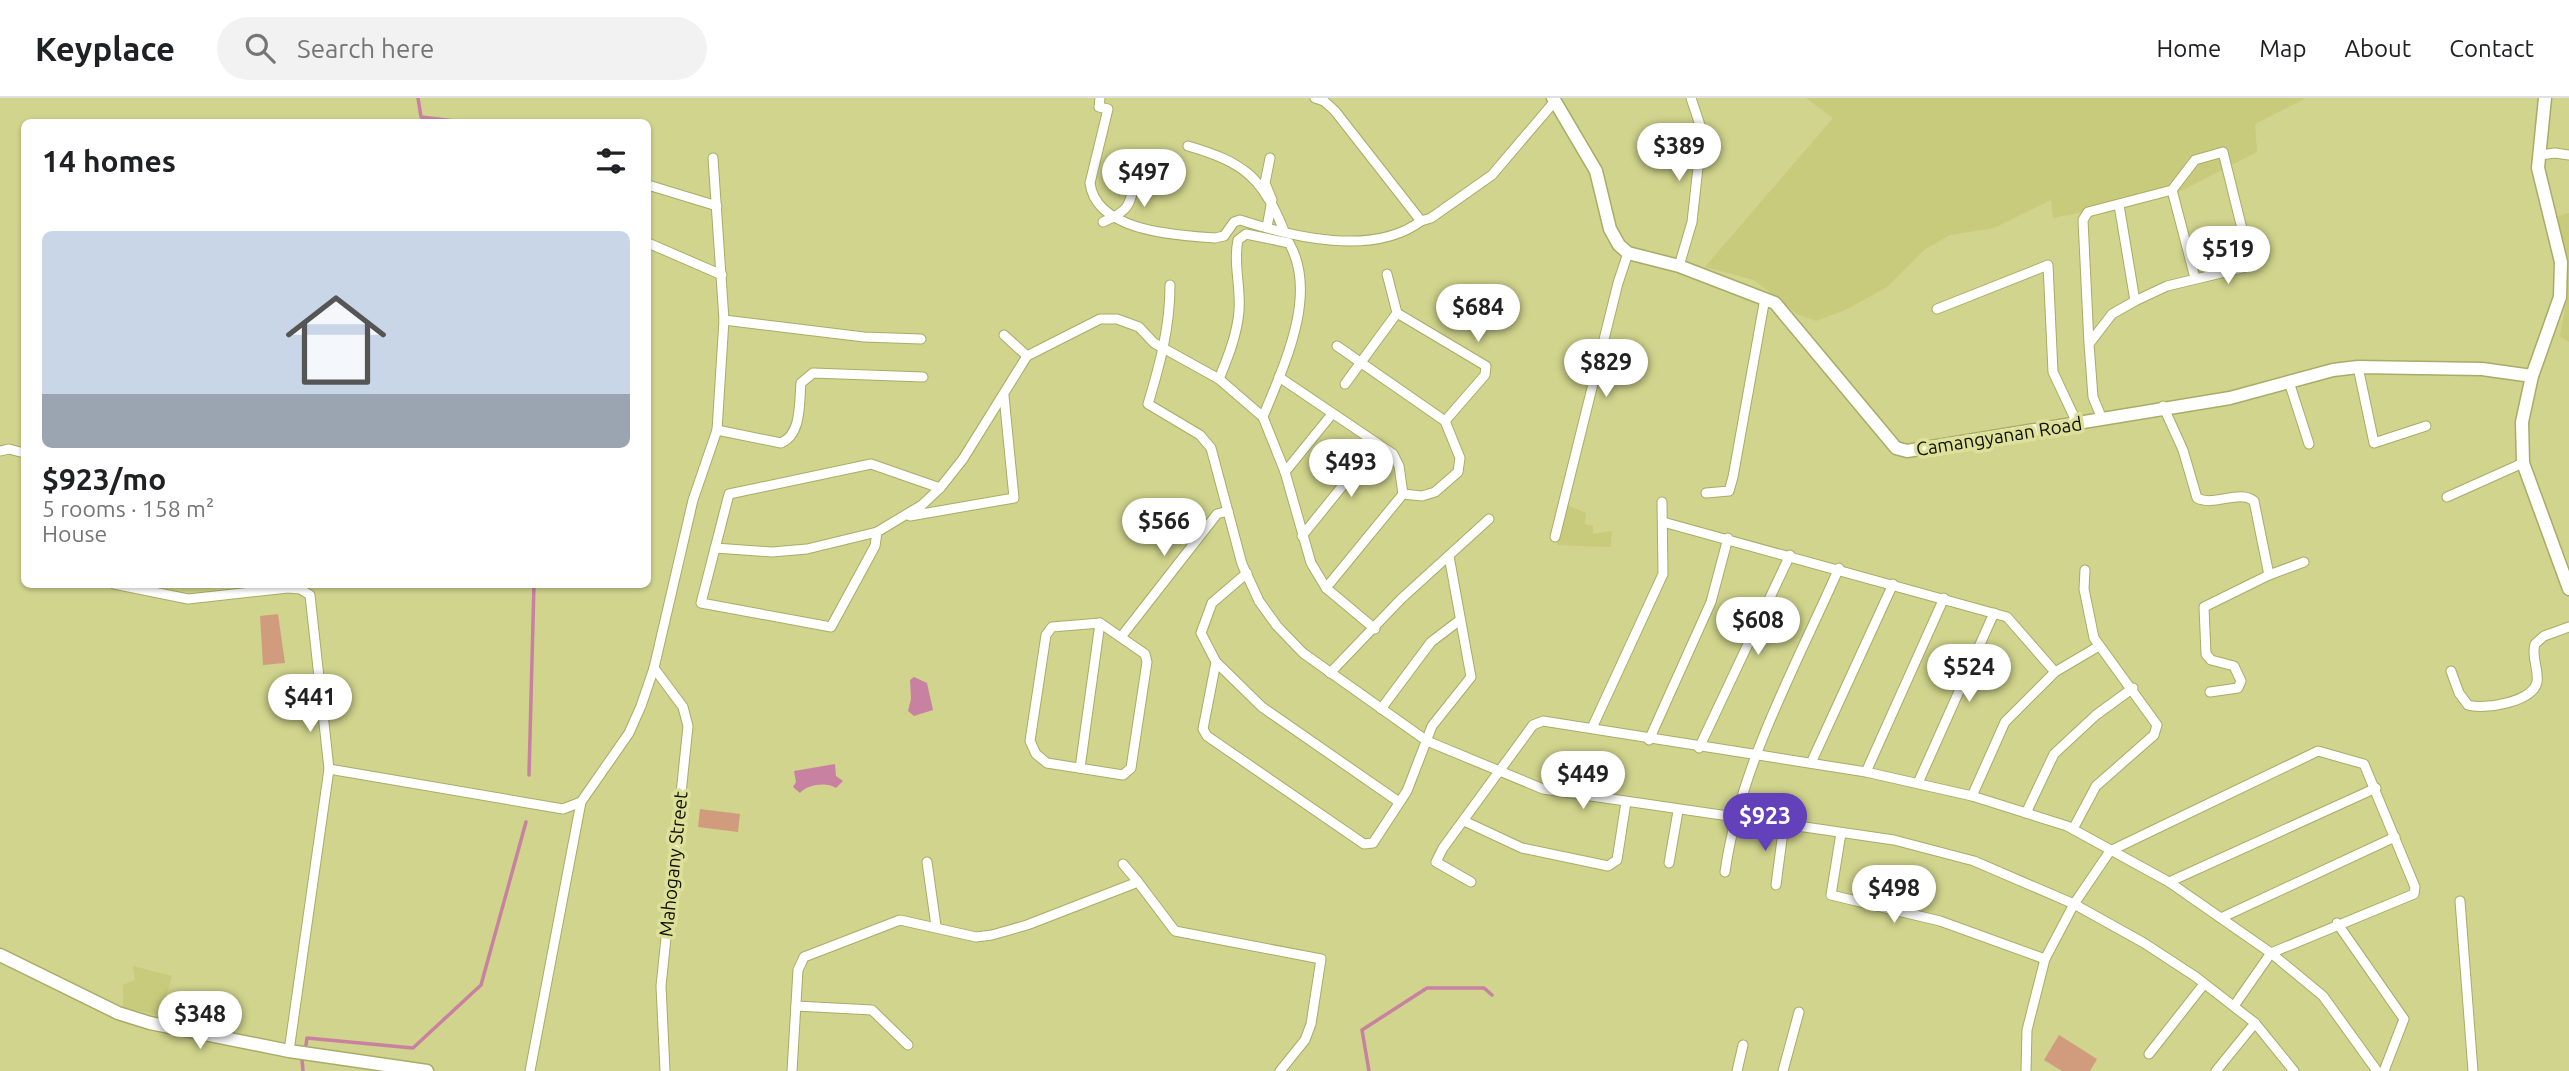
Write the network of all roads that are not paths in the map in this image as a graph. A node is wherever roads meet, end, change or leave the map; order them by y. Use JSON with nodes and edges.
{"nodes":[{"id":1,"x":1100,"y":98,"type":"edge"},
{"id":2,"x":1315,"y":98,"type":"edge"},
{"id":3,"x":1691,"y":98,"type":"edge"},
{"id":4,"x":2545,"y":98,"type":"edge"},
{"id":5,"x":1554,"y":99,"type":"edge"},
{"id":6,"x":1188,"y":146,"type":"dead end"},
{"id":7,"x":2540,"y":155,"type":"junction"},
{"id":8,"x":2569,"y":155,"type":"edge"},
{"id":9,"x":713,"y":158,"type":"dead end"},
{"id":10,"x":1270,"y":158,"type":"dead end"},
{"id":11,"x":1135,"y":178,"type":"dead end"},
{"id":12,"x":651,"y":186,"type":"edge"},
{"id":13,"x":2172,"y":190,"type":"junction"},
{"id":14,"x":1272,"y":200,"type":"junction"},
{"id":15,"x":2119,"y":205,"type":"junction"},
{"id":16,"x":717,"y":206,"type":"junction"},
{"id":17,"x":1115,"y":220,"type":"junction"},
{"id":18,"x":1421,"y":221,"type":"junction"},
{"id":19,"x":1103,"y":222,"type":"dead end"},
{"id":20,"x":1267,"y":227,"type":"junction"},
{"id":21,"x":1284,"y":231,"type":"junction"},
{"id":22,"x":651,"y":244,"type":"edge"},
{"id":23,"x":1628,"y":253,"type":"junction"},
{"id":24,"x":1679,"y":266,"type":"junction"},
{"id":25,"x":1387,"y":274,"type":"dead end"},
{"id":26,"x":722,"y":275,"type":"junction"},
{"id":27,"x":2195,"y":278,"type":"junction"},
{"id":28,"x":1170,"y":285,"type":"dead end"},
{"id":29,"x":1765,"y":298,"type":"junction"},
{"id":30,"x":2135,"y":301,"type":"junction"},
{"id":31,"x":1937,"y":309,"type":"dead end"},
{"id":32,"x":1397,"y":313,"type":"junction"},
{"id":33,"x":724,"y":320,"type":"junction"},
{"id":34,"x":1004,"y":335,"type":"dead end"},
{"id":35,"x":921,"y":339,"type":"dead end"},
{"id":36,"x":2089,"y":344,"type":"junction"},
{"id":37,"x":1337,"y":346,"type":"dead end"},
{"id":38,"x":1164,"y":348,"type":"junction"},
{"id":39,"x":1027,"y":356,"type":"junction"},
{"id":40,"x":1361,"y":362,"type":"junction"},
{"id":41,"x":2358,"y":367,"type":"junction"},
{"id":42,"x":2532,"y":376,"type":"junction"},
{"id":43,"x":923,"y":377,"type":"dead end"},
{"id":44,"x":1279,"y":377,"type":"junction"},
{"id":45,"x":1219,"y":379,"type":"junction"},
{"id":46,"x":2289,"y":382,"type":"junction"},
{"id":47,"x":1345,"y":384,"type":"dead end"},
{"id":48,"x":1004,"y":396,"type":"junction"},
{"id":49,"x":2163,"y":407,"type":"junction"},
{"id":50,"x":1332,"y":414,"type":"junction"},
{"id":51,"x":1264,"y":417,"type":"junction"},
{"id":52,"x":2102,"y":419,"type":"junction"},
{"id":53,"x":1445,"y":421,"type":"junction"},
{"id":54,"x":2077,"y":423,"type":"junction"},
{"id":55,"x":2426,"y":426,"type":"dead end"},
{"id":56,"x":717,"y":430,"type":"junction"},
{"id":57,"x":1377,"y":443,"type":"junction"},
{"id":58,"x":2309,"y":444,"type":"dead end"},
{"id":59,"x":0,"y":451,"type":"edge"},
{"id":60,"x":21,"y":452,"type":"edge"},
{"id":61,"x":2523,"y":463,"type":"junction"},
{"id":62,"x":1285,"y":472,"type":"junction"},
{"id":63,"x":940,"y":488,"type":"junction"},
{"id":64,"x":1706,"y":493,"type":"dead end"},
{"id":65,"x":1403,"y":494,"type":"junction"},
{"id":66,"x":2448,"y":497,"type":"dead end"},
{"id":67,"x":1662,"y":502,"type":"dead end"},
{"id":68,"x":1228,"y":511,"type":"junction"},
{"id":69,"x":901,"y":518,"type":"junction"},
{"id":70,"x":1489,"y":519,"type":"dead end"},
{"id":71,"x":1663,"y":522,"type":"junction"},
{"id":72,"x":877,"y":533,"type":"junction"},
{"id":73,"x":1302,"y":536,"type":"junction"},
{"id":74,"x":1555,"y":537,"type":"dead end"},
{"id":75,"x":1728,"y":538,"type":"junction"},
{"id":76,"x":715,"y":548,"type":"junction"},
{"id":77,"x":1790,"y":555,"type":"junction"},
{"id":78,"x":1448,"y":556,"type":"junction"},
{"id":79,"x":2304,"y":562,"type":"dead end"},
{"id":80,"x":1839,"y":568,"type":"junction"},
{"id":81,"x":2085,"y":570,"type":"dead end"},
{"id":82,"x":1247,"y":573,"type":"junction"},
{"id":83,"x":2269,"y":575,"type":"junction"},
{"id":84,"x":1893,"y":584,"type":"junction"},
{"id":85,"x":134,"y":588,"type":"edge"},
{"id":86,"x":288,"y":588,"type":"edge"},
{"id":87,"x":288,"y":588,"type":"edge"},
{"id":88,"x":1326,"y":588,"type":"junction"},
{"id":89,"x":2569,"y":589,"type":"edge"},
{"id":90,"x":1944,"y":598,"type":"junction"},
{"id":91,"x":1994,"y":613,"type":"junction"},
{"id":92,"x":1460,"y":620,"type":"junction"},
{"id":93,"x":1100,"y":623,"type":"junction"},
{"id":94,"x":2569,"y":627,"type":"edge"},
{"id":95,"x":1375,"y":629,"type":"junction"},
{"id":96,"x":1122,"y":637,"type":"junction"},
{"id":97,"x":2099,"y":646,"type":"junction"},
{"id":98,"x":1216,"y":663,"type":"junction"},
{"id":99,"x":654,"y":668,"type":"junction"},
{"id":100,"x":2451,"y":671,"type":"dead end"},
{"id":101,"x":2055,"y":672,"type":"junction"},
{"id":102,"x":1330,"y":673,"type":"junction"},
{"id":103,"x":2133,"y":688,"type":"junction"},
{"id":104,"x":2210,"y":692,"type":"dead end"},
{"id":105,"x":1381,"y":709,"type":"junction"},
{"id":106,"x":1592,"y":728,"type":"junction"},
{"id":107,"x":1649,"y":740,"type":"junction"},
{"id":108,"x":1427,"y":741,"type":"junction"},
{"id":109,"x":1699,"y":748,"type":"junction"},
{"id":110,"x":1756,"y":757,"type":"junction"},
{"id":111,"x":1811,"y":763,"type":"junction"},
{"id":112,"x":1080,"y":768,"type":"junction"},
{"id":113,"x":328,"y":769,"type":"junction"},
{"id":114,"x":1501,"y":771,"type":"junction"},
{"id":115,"x":1866,"y":772,"type":"junction"},
{"id":116,"x":1918,"y":783,"type":"junction"},
{"id":117,"x":2376,"y":788,"type":"junction"},
{"id":118,"x":1972,"y":796,"type":"junction"},
{"id":119,"x":581,"y":802,"type":"junction"},
{"id":120,"x":1399,"y":802,"type":"junction"},
{"id":121,"x":1626,"y":802,"type":"junction"},
{"id":122,"x":1678,"y":811,"type":"junction"},
{"id":123,"x":2026,"y":813,"type":"junction"},
{"id":124,"x":1736,"y":816,"type":"junction"},
{"id":125,"x":1464,"y":821,"type":"junction"},
{"id":126,"x":1784,"y":824,"type":"junction"},
{"id":127,"x":2073,"y":829,"type":"junction"},
{"id":128,"x":1841,"y":833,"type":"junction"},
{"id":129,"x":2395,"y":837,"type":"junction"},
{"id":130,"x":2110,"y":850,"type":"junction"},
{"id":131,"x":926,"y":862,"type":"dead end"},
{"id":132,"x":1669,"y":863,"type":"dead end"},
{"id":133,"x":1123,"y":864,"type":"dead end"},
{"id":134,"x":1725,"y":872,"type":"dead end"},
{"id":135,"x":1138,"y":882,"type":"junction"},
{"id":136,"x":2169,"y":882,"type":"junction"},
{"id":137,"x":1471,"y":883,"type":"dead end"},
{"id":138,"x":1776,"y":886,"type":"dead end"},
{"id":139,"x":2460,"y":901,"type":"dead end"},
{"id":140,"x":2074,"y":904,"type":"junction"},
{"id":141,"x":2223,"y":917,"type":"junction"},
{"id":142,"x":2337,"y":923,"type":"junction"},
{"id":143,"x":936,"y":926,"type":"junction"},
{"id":144,"x":2271,"y":953,"type":"junction"},
{"id":145,"x":0,"y":955,"type":"edge"},
{"id":146,"x":2045,"y":959,"type":"junction"},
{"id":147,"x":2204,"y":984,"type":"junction"},
{"id":148,"x":796,"y":1006,"type":"junction"},
{"id":149,"x":2234,"y":1006,"type":"junction"},
{"id":150,"x":1799,"y":1012,"type":"dead end"},
{"id":151,"x":2255,"y":1023,"type":"junction"},
{"id":152,"x":908,"y":1045,"type":"dead end"},
{"id":153,"x":1743,"y":1045,"type":"dead end"},
{"id":154,"x":289,"y":1051,"type":"junction"},
{"id":155,"x":2149,"y":1054,"type":"dead end"},
{"id":156,"x":427,"y":1071,"type":"edge"},
{"id":157,"x":530,"y":1071,"type":"edge"},
{"id":158,"x":665,"y":1071,"type":"edge"},
{"id":159,"x":792,"y":1071,"type":"edge"},
{"id":160,"x":1280,"y":1071,"type":"edge"},
{"id":161,"x":1737,"y":1071,"type":"edge"},
{"id":162,"x":1783,"y":1071,"type":"edge"},
{"id":163,"x":2026,"y":1071,"type":"edge"},
{"id":164,"x":2216,"y":1071,"type":"edge"},
{"id":165,"x":2294,"y":1071,"type":"edge"},
{"id":166,"x":2377,"y":1071,"type":"edge"},
{"id":167,"x":2384,"y":1071,"type":"edge"},
{"id":168,"x":2473,"y":1071,"type":"edge"}],
"edges":[{"from":1,"to":17,"type":"street"},
{"from":2,"to":18,"type":"street"},
{"from":3,"to":24,"type":"street"},
{"from":4,"to":7,"type":"street"},
{"from":5,"to":18,"type":"street"},
{"from":5,"to":23,"type":"street"},
{"from":6,"to":14,"type":"street"},
{"from":7,"to":8,"type":"street"},
{"from":7,"to":42,"type":"street"},
{"from":9,"to":16,"type":"street"},
{"from":10,"to":14,"type":"street"},
{"from":11,"to":17,"type":"street"},
{"from":12,"to":16,"type":"street"},
{"from":13,"to":15,"type":"street"},
{"from":13,"to":27,"type":"street"},
{"from":13,"to":27,"type":"street"},
{"from":14,"to":20,"type":"street"},
{"from":14,"to":21,"type":"street"},
{"from":15,"to":30,"type":"street"},
{"from":15,"to":36,"type":"street"},
{"from":16,"to":26,"type":"street"},
{"from":17,"to":19,"type":"street"},
{"from":17,"to":20,"type":"street"},
{"from":18,"to":21,"type":"street"},
{"from":20,"to":21,"type":"street"},
{"from":22,"to":26,"type":"street"},
{"from":23,"to":24,"type":"street","name":"Camangyanan Road"},
{"from":23,"to":74,"type":"street"},
{"from":24,"to":29,"type":"street","name":"Camangyanan Road"},
{"from":25,"to":32,"type":"street"},
{"from":26,"to":33,"type":"street"},
{"from":27,"to":30,"type":"street"},
{"from":28,"to":38,"type":"street"},
{"from":29,"to":54,"type":"street","name":"Camangyanan Road"},
{"from":29,"to":64,"type":"street"},
{"from":30,"to":36,"type":"street"},
{"from":31,"to":54,"type":"street"},
{"from":32,"to":40,"type":"street"},
{"from":32,"to":53,"type":"street"},
{"from":33,"to":35,"type":"street"},
{"from":33,"to":56,"type":"street"},
{"from":34,"to":39,"type":"street"},
{"from":36,"to":52,"type":"street"},
{"from":37,"to":40,"type":"street"},
{"from":38,"to":39,"type":"street"},
{"from":38,"to":45,"type":"street"},
{"from":38,"to":68,"type":"street"},
{"from":39,"to":48,"type":"street"},
{"from":40,"to":47,"type":"street"},
{"from":40,"to":53,"type":"street"},
{"from":41,"to":42,"type":"street","name":"Camangyanan Road"},
{"from":41,"to":46,"type":"street","name":"Camangyanan Road"},
{"from":41,"to":55,"type":"street"},
{"from":42,"to":61,"type":"street"},
{"from":43,"to":56,"type":"street"},
{"from":44,"to":45,"type":"street"},
{"from":44,"to":50,"type":"street"},
{"from":44,"to":51,"type":"street"},
{"from":45,"to":51,"type":"street"},
{"from":46,"to":49,"type":"street","name":"Camangyanan Road"},
{"from":46,"to":58,"type":"street"},
{"from":48,"to":63,"type":"street"},
{"from":48,"to":69,"type":"street"},
{"from":49,"to":52,"type":"street","name":"Camangyanan Road"},
{"from":49,"to":83,"type":"street"},
{"from":50,"to":57,"type":"street"},
{"from":50,"to":62,"type":"street"},
{"from":51,"to":62,"type":"street"},
{"from":52,"to":54,"type":"street","name":"Camangyanan Road"},
{"from":53,"to":65,"type":"street"},
{"from":56,"to":99,"type":"street"},
{"from":57,"to":65,"type":"street"},
{"from":57,"to":73,"type":"street"},
{"from":59,"to":60,"type":"street"},
{"from":61,"to":66,"type":"street"},
{"from":61,"to":89,"type":"street"},
{"from":62,"to":73,"type":"street"},
{"from":63,"to":69,"type":"street"},
{"from":63,"to":76,"type":"street"},
{"from":65,"to":88,"type":"street"},
{"from":67,"to":71,"type":"street"},
{"from":68,"to":82,"type":"street"},
{"from":68,"to":96,"type":"street"},
{"from":69,"to":72,"type":"street"},
{"from":70,"to":78,"type":"street"},
{"from":71,"to":75,"type":"street"},
{"from":71,"to":106,"type":"street"},
{"from":72,"to":76,"type":"street"},
{"from":72,"to":76,"type":"street"},
{"from":73,"to":88,"type":"street"},
{"from":75,"to":77,"type":"street"},
{"from":75,"to":107,"type":"street"},
{"from":77,"to":80,"type":"street"},
{"from":77,"to":109,"type":"street"},
{"from":78,"to":92,"type":"street"},
{"from":78,"to":95,"type":"street"},
{"from":79,"to":83,"type":"street"},
{"from":80,"to":84,"type":"street"},
{"from":80,"to":110,"type":"street"},
{"from":81,"to":97,"type":"street"},
{"from":82,"to":98,"type":"street"},
{"from":82,"to":102,"type":"street"},
{"from":83,"to":104,"type":"street"},
{"from":84,"to":90,"type":"street"},
{"from":84,"to":111,"type":"street"},
{"from":85,"to":86,"type":"street"},
{"from":87,"to":113,"type":"street"},
{"from":88,"to":95,"type":"street"},
{"from":90,"to":91,"type":"street"},
{"from":90,"to":115,"type":"street"},
{"from":91,"to":101,"type":"street"},
{"from":91,"to":116,"type":"street"},
{"from":92,"to":105,"type":"street"},
{"from":92,"to":108,"type":"street"},
{"from":93,"to":96,"type":"street"},
{"from":93,"to":112,"type":"street"},
{"from":93,"to":112,"type":"street"},
{"from":94,"to":100,"type":"street"},
{"from":95,"to":102,"type":"street"},
{"from":96,"to":112,"type":"street"},
{"from":97,"to":101,"type":"street"},
{"from":97,"to":103,"type":"street"},
{"from":98,"to":120,"type":"street"},
{"from":98,"to":120,"type":"street"},
{"from":99,"to":119,"type":"street"},
{"from":99,"to":158,"type":"street","name":"Mahogany Street"},
{"from":101,"to":118,"type":"street"},
{"from":102,"to":105,"type":"street"},
{"from":103,"to":123,"type":"street"},
{"from":103,"to":127,"type":"street"},
{"from":105,"to":108,"type":"street"},
{"from":106,"to":107,"type":"street"},
{"from":106,"to":114,"type":"street"},
{"from":107,"to":109,"type":"street"},
{"from":108,"to":114,"type":"street"},
{"from":108,"to":120,"type":"street"},
{"from":109,"to":110,"type":"street"},
{"from":110,"to":111,"type":"street"},
{"from":110,"to":124,"type":"street"},
{"from":111,"to":115,"type":"street"},
{"from":113,"to":119,"type":"street"},
{"from":113,"to":154,"type":"street"},
{"from":114,"to":121,"type":"street"},
{"from":114,"to":125,"type":"street"},
{"from":115,"to":116,"type":"street"},
{"from":116,"to":118,"type":"street"},
{"from":117,"to":129,"type":"street"},
{"from":117,"to":130,"type":"street"},
{"from":117,"to":136,"type":"street"},
{"from":118,"to":123,"type":"street"},
{"from":119,"to":157,"type":"street"},
{"from":121,"to":122,"type":"street"},
{"from":121,"to":125,"type":"street"},
{"from":122,"to":124,"type":"street"},
{"from":122,"to":132,"type":"street"},
{"from":123,"to":127,"type":"street"},
{"from":124,"to":126,"type":"street"},
{"from":124,"to":134,"type":"street"},
{"from":125,"to":137,"type":"street"},
{"from":126,"to":128,"type":"street"},
{"from":126,"to":138,"type":"street"},
{"from":127,"to":130,"type":"street"},
{"from":128,"to":140,"type":"street"},
{"from":128,"to":146,"type":"street"},
{"from":129,"to":141,"type":"street"},
{"from":129,"to":142,"type":"street"},
{"from":130,"to":136,"type":"street"},
{"from":130,"to":140,"type":"street"},
{"from":131,"to":143,"type":"street"},
{"from":133,"to":135,"type":"street"},
{"from":135,"to":143,"type":"street"},
{"from":135,"to":160,"type":"street"},
{"from":136,"to":141,"type":"street"},
{"from":139,"to":168,"type":"street"},
{"from":140,"to":146,"type":"street"},
{"from":140,"to":147,"type":"street"},
{"from":141,"to":144,"type":"street"},
{"from":142,"to":144,"type":"street"},
{"from":142,"to":167,"type":"street"},
{"from":143,"to":148,"type":"street"},
{"from":144,"to":149,"type":"street"},
{"from":144,"to":166,"type":"street"},
{"from":145,"to":154,"type":"street"},
{"from":146,"to":163,"type":"street"},
{"from":147,"to":149,"type":"street"},
{"from":147,"to":155,"type":"street"},
{"from":148,"to":152,"type":"street"},
{"from":148,"to":159,"type":"street"},
{"from":149,"to":151,"type":"street"},
{"from":150,"to":162,"type":"street"},
{"from":151,"to":164,"type":"street"},
{"from":151,"to":165,"type":"street"},
{"from":153,"to":161,"type":"street"},
{"from":154,"to":156,"type":"street"}]}
